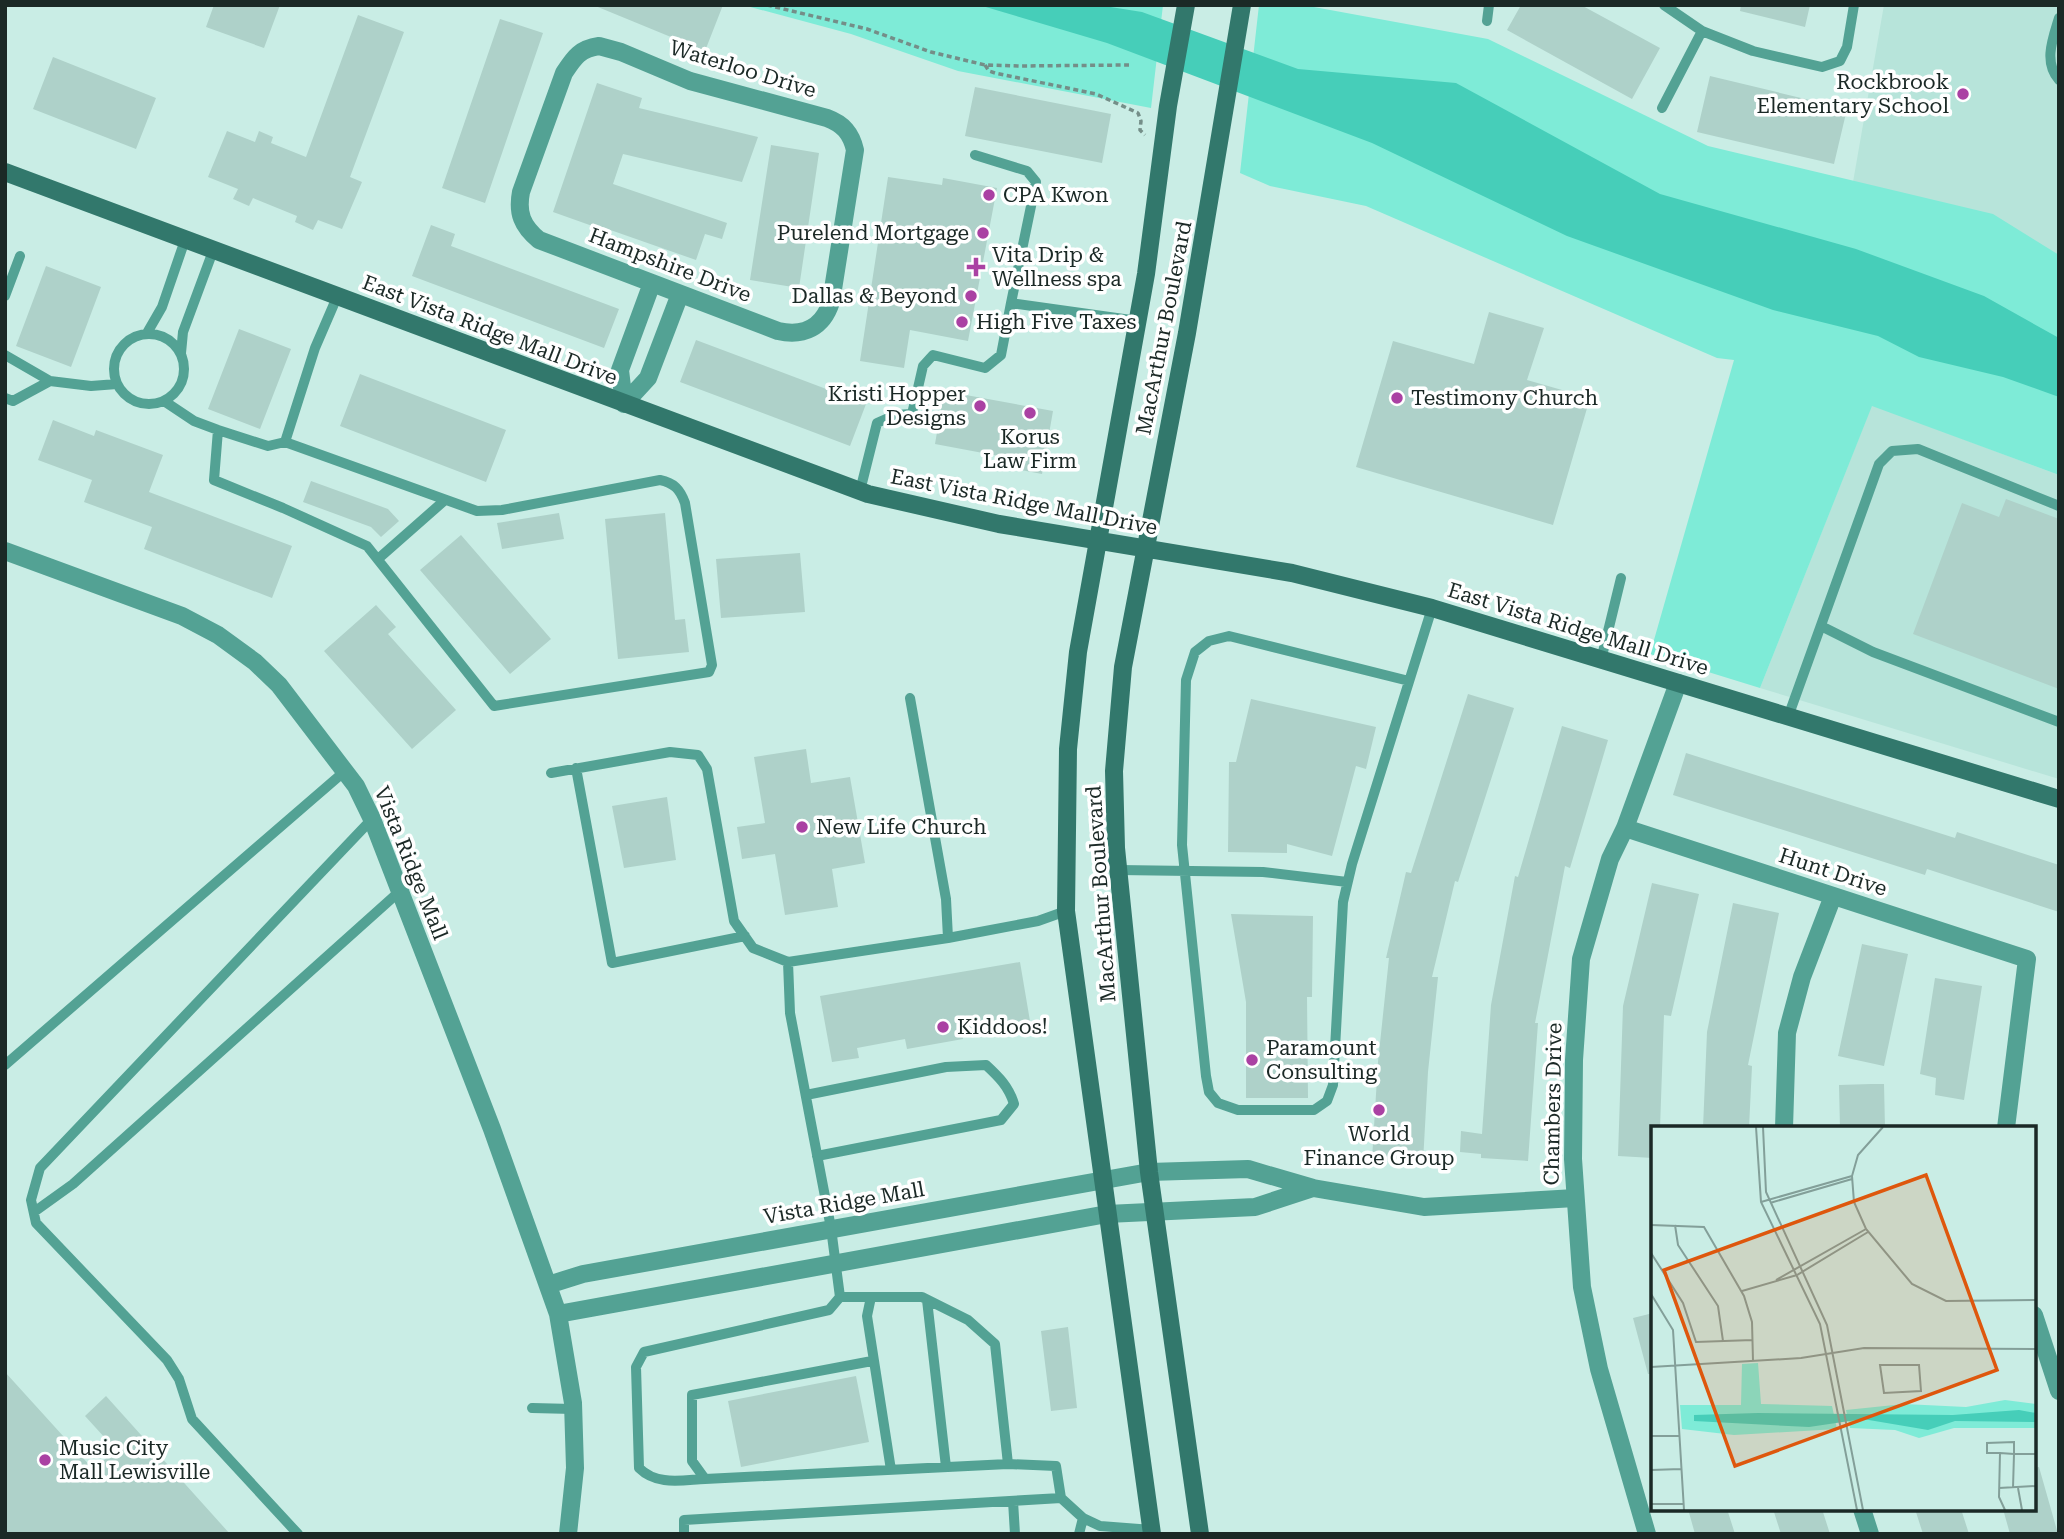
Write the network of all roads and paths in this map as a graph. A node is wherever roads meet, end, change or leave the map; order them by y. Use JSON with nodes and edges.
{"nodes":[{"id":1,"x":767,"y":5,"type":"edge"},
{"id":2,"x":1186,"y":5,"type":"edge"},
{"id":3,"x":1489,"y":5,"type":"edge"},
{"id":4,"x":1854,"y":5,"type":"edge"},
{"id":5,"x":1667,"y":6,"type":"edge"},
{"id":6,"x":1241,"y":8,"type":"edge"},
{"id":7,"x":2059,"y":18,"type":"edge"},
{"id":8,"x":1487,"y":21,"type":"dead end"},
{"id":9,"x":1702,"y":31,"type":"junction"},
{"id":10,"x":985,"y":65,"type":"junction"},
{"id":11,"x":1129,"y":65,"type":"dead end"},
{"id":12,"x":2059,"y":80,"type":"edge"},
{"id":13,"x":1662,"y":108,"type":"dead end"},
{"id":14,"x":1145,"y":135,"type":"dead end"},
{"id":15,"x":975,"y":155,"type":"dead end"},
{"id":16,"x":5,"y":172,"type":"edge"},
{"id":17,"x":521,"y":219,"type":"joint"},
{"id":18,"x":185,"y":240,"type":"junction"},
{"id":19,"x":213,"y":250,"type":"junction"},
{"id":20,"x":20,"y":256,"type":"dead end"},
{"id":21,"x":652,"y":283,"type":"junction"},
{"id":22,"x":680,"y":294,"type":"junction"},
{"id":23,"x":5,"y":296,"type":"edge"},
{"id":24,"x":337,"y":297,"type":"junction"},
{"id":25,"x":1011,"y":303,"type":"junction"},
{"id":26,"x":1138,"y":321,"type":"junction"},
{"id":27,"x":812,"y":329,"type":"joint"},
{"id":28,"x":147,"y":333,"type":"junction"},
{"id":29,"x":181,"y":354,"type":"junction"},
{"id":30,"x":5,"y":355,"type":"edge"},
{"id":31,"x":50,"y":382,"type":"junction"},
{"id":32,"x":117,"y":384,"type":"junction"},
{"id":33,"x":5,"y":398,"type":"edge"},
{"id":34,"x":164,"y":401,"type":"junction"},
{"id":35,"x":624,"y":404,"type":"junction"},
{"id":36,"x":218,"y":430,"type":"junction"},
{"id":37,"x":285,"y":442,"type":"junction"},
{"id":38,"x":860,"y":491,"type":"junction"},
{"id":39,"x":445,"y":499,"type":"junction"},
{"id":40,"x":2059,"y":506,"type":"edge"},
{"id":41,"x":1097,"y":541,"type":"junction"},
{"id":42,"x":1146,"y":550,"type":"junction"},
{"id":43,"x":5,"y":551,"type":"edge"},
{"id":44,"x":378,"y":559,"type":"junction"},
{"id":45,"x":1621,"y":578,"type":"dead end"},
{"id":46,"x":1432,"y":608,"type":"junction"},
{"id":47,"x":1821,"y":626,"type":"junction"},
{"id":48,"x":1601,"y":660,"type":"junction"},
{"id":49,"x":1409,"y":681,"type":"junction"},
{"id":50,"x":1678,"y":683,"type":"junction"},
{"id":51,"x":910,"y":698,"type":"dead end"},
{"id":52,"x":1788,"y":717,"type":"junction"},
{"id":53,"x":2059,"y":722,"type":"edge"},
{"id":54,"x":576,"y":768,"type":"junction"},
{"id":55,"x":345,"y":771,"type":"junction"},
{"id":56,"x":551,"y":772,"type":"dead end"},
{"id":57,"x":2059,"y":799,"type":"edge"},
{"id":58,"x":372,"y":819,"type":"junction"},
{"id":59,"x":1625,"y":828,"type":"junction"},
{"id":60,"x":1119,"y":870,"type":"junction"},
{"id":61,"x":1184,"y":870,"type":"junction"},
{"id":62,"x":1347,"y":882,"type":"junction"},
{"id":63,"x":400,"y":891,"type":"junction"},
{"id":64,"x":1833,"y":896,"type":"junction"},
{"id":65,"x":1066,"y":911,"type":"junction"},
{"id":66,"x":745,"y":936,"type":"junction"},
{"id":67,"x":948,"y":938,"type":"junction"},
{"id":68,"x":788,"y":962,"type":"junction"},
{"id":69,"x":5,"y":1065,"type":"edge"},
{"id":70,"x":806,"y":1095,"type":"junction"},
{"id":71,"x":1784,"y":1126,"type":"edge"},
{"id":72,"x":2006,"y":1126,"type":"edge"},
{"id":73,"x":817,"y":1156,"type":"junction"},
{"id":74,"x":1149,"y":1172,"type":"junction"},
{"id":75,"x":1103,"y":1181,"type":"junction"},
{"id":76,"x":1313,"y":1188,"type":"junction"},
{"id":77,"x":1575,"y":1198,"type":"junction"},
{"id":78,"x":1154,"y":1211,"type":"junction"},
{"id":79,"x":34,"y":1212,"type":"junction"},
{"id":80,"x":1107,"y":1214,"type":"junction"},
{"id":81,"x":831,"y":1228,"type":"junction"},
{"id":82,"x":836,"y":1263,"type":"junction"},
{"id":83,"x":548,"y":1285,"type":"junction"},
{"id":84,"x":840,"y":1297,"type":"junction"},
{"id":85,"x":872,"y":1297,"type":"junction"},
{"id":86,"x":927,"y":1300,"type":"junction"},
{"id":87,"x":558,"y":1314,"type":"junction"},
{"id":88,"x":2036,"y":1321,"type":"edge"},
{"id":89,"x":872,"y":1361,"type":"junction"},
{"id":90,"x":2059,"y":1391,"type":"edge"},
{"id":91,"x":532,"y":1408,"type":"dead end"},
{"id":92,"x":573,"y":1409,"type":"junction"},
{"id":93,"x":1008,"y":1464,"type":"junction"},
{"id":94,"x":946,"y":1467,"type":"junction"},
{"id":95,"x":891,"y":1469,"type":"junction"},
{"id":96,"x":705,"y":1479,"type":"junction"},
{"id":97,"x":1060,"y":1499,"type":"junction"},
{"id":98,"x":1013,"y":1501,"type":"junction"},
{"id":99,"x":1863,"y":1511,"type":"edge"},
{"id":100,"x":1083,"y":1518,"type":"junction"},
{"id":101,"x":1152,"y":1532,"type":"edge"},
{"id":102,"x":298,"y":1534,"type":"edge"},
{"id":103,"x":568,"y":1534,"type":"edge"},
{"id":104,"x":684,"y":1534,"type":"edge"},
{"id":105,"x":1015,"y":1534,"type":"edge"},
{"id":106,"x":1079,"y":1534,"type":"edge"},
{"id":107,"x":1200,"y":1534,"type":"edge"},
{"id":108,"x":1647,"y":1534,"type":"edge"},
{"id":109,"x":1870,"y":1534,"type":"edge"}],
"edges":[{"from":1,"to":10,"type":"path"},
{"from":2,"to":26,"type":"main road","name":"MacArthur Boulevard"},
{"from":3,"to":8,"type":"lane"},
{"from":4,"to":9,"type":"lane"},
{"from":5,"to":9,"type":"lane"},
{"from":6,"to":42,"type":"main road","name":"MacArthur Boulevard"},
{"from":7,"to":12,"type":"lane"},
{"from":9,"to":13,"type":"lane"},
{"from":10,"to":11,"type":"path"},
{"from":10,"to":14,"type":"path"},
{"from":15,"to":25,"type":"lane"},
{"from":16,"to":18,"type":"main road","name":"East Vista Ridge Mall Drive"},
{"from":17,"to":21,"type":"street","name":"Hampshire Drive"},
{"from":17,"to":27,"type":"street","name":"Waterloo Drive"},
{"from":18,"to":19,"type":"main road","name":"East Vista Ridge Mall Drive"},
{"from":18,"to":28,"type":"lane"},
{"from":19,"to":24,"type":"main road","name":"East Vista Ridge Mall Drive"},
{"from":19,"to":29,"type":"lane"},
{"from":20,"to":23,"type":"lane"},
{"from":21,"to":22,"type":"street","name":"Hampshire Drive"},
{"from":21,"to":35,"type":"street"},
{"from":22,"to":27,"type":"street","name":"Hampshire Drive"},
{"from":22,"to":35,"type":"street"},
{"from":24,"to":35,"type":"main road","name":"East Vista Ridge Mall Drive"},
{"from":24,"to":37,"type":"lane"},
{"from":25,"to":26,"type":"lane"},
{"from":25,"to":38,"type":"lane"},
{"from":26,"to":41,"type":"main road","name":"MacArthur Boulevard"},
{"from":28,"to":29,"type":"lane"},
{"from":28,"to":32,"type":"lane"},
{"from":29,"to":34,"type":"lane"},
{"from":30,"to":31,"type":"lane"},
{"from":31,"to":32,"type":"lane"},
{"from":31,"to":33,"type":"lane"},
{"from":32,"to":34,"type":"lane"},
{"from":34,"to":36,"type":"lane"},
{"from":35,"to":38,"type":"main road","name":"East Vista Ridge Mall Drive"},
{"from":36,"to":37,"type":"lane"},
{"from":36,"to":44,"type":"lane"},
{"from":37,"to":39,"type":"lane"},
{"from":38,"to":41,"type":"main road","name":"East Vista Ridge Mall Drive"},
{"from":39,"to":44,"type":"lane"},
{"from":39,"to":44,"type":"lane"},
{"from":40,"to":47,"type":"lane"},
{"from":41,"to":42,"type":"main road","name":"East Vista Ridge Mall Drive"},
{"from":41,"to":65,"type":"main road","name":"MacArthur Boulevard"},
{"from":42,"to":46,"type":"main road","name":"East Vista Ridge Mall Drive"},
{"from":42,"to":60,"type":"main road","name":"MacArthur Boulevard"},
{"from":43,"to":55,"type":"street","name":"Vista Ridge Mall"},
{"from":45,"to":48,"type":"lane"},
{"from":46,"to":48,"type":"main road","name":"East Vista Ridge Mall Drive"},
{"from":46,"to":49,"type":"lane"},
{"from":47,"to":52,"type":"lane"},
{"from":47,"to":53,"type":"lane"},
{"from":48,"to":50,"type":"main road","name":"East Vista Ridge Mall Drive"},
{"from":49,"to":61,"type":"lane"},
{"from":49,"to":62,"type":"lane"},
{"from":50,"to":52,"type":"main road","name":"East Vista Ridge Mall Drive"},
{"from":50,"to":59,"type":"street","name":"Chambers Drive"},
{"from":51,"to":67,"type":"lane"},
{"from":52,"to":57,"type":"main road","name":"East Vista Ridge Mall Drive"},
{"from":54,"to":56,"type":"lane"},
{"from":54,"to":66,"type":"lane"},
{"from":54,"to":66,"type":"lane"},
{"from":55,"to":58,"type":"street","name":"Vista Ridge Mall"},
{"from":55,"to":69,"type":"lane"},
{"from":58,"to":63,"type":"street","name":"Vista Ridge Mall"},
{"from":58,"to":79,"type":"lane"},
{"from":59,"to":64,"type":"street","name":"Hunt Drive"},
{"from":59,"to":77,"type":"street","name":"Chambers Drive"},
{"from":60,"to":61,"type":"lane"},
{"from":60,"to":74,"type":"main road","name":"MacArthur Boulevard"},
{"from":61,"to":62,"type":"lane"},
{"from":61,"to":62,"type":"lane"},
{"from":63,"to":79,"type":"lane"},
{"from":63,"to":83,"type":"street","name":"Vista Ridge Mall"},
{"from":64,"to":71,"type":"street"},
{"from":64,"to":72,"type":"street","name":"Hunt Drive"},
{"from":65,"to":67,"type":"lane"},
{"from":65,"to":75,"type":"main road","name":"MacArthur Boulevard"},
{"from":66,"to":68,"type":"lane"},
{"from":67,"to":68,"type":"lane"},
{"from":68,"to":70,"type":"lane"},
{"from":70,"to":73,"type":"lane"},
{"from":70,"to":73,"type":"lane"},
{"from":73,"to":81,"type":"lane"},
{"from":74,"to":75,"type":"street","name":"Vista Ridge Mall"},
{"from":74,"to":76,"type":"street","name":"Vista Ridge Mall"},
{"from":74,"to":78,"type":"main road","name":"MacArthur Boulevard"},
{"from":75,"to":80,"type":"main road","name":"MacArthur Boulevard"},
{"from":75,"to":81,"type":"street","name":"Vista Ridge Mall"},
{"from":76,"to":77,"type":"street","name":"Vista Ridge Mall"},
{"from":76,"to":78,"type":"street"},
{"from":77,"to":108,"type":"street","name":"Chambers Drive"},
{"from":78,"to":80,"type":"street"},
{"from":78,"to":107,"type":"main road","name":"MacArthur Boulevard"},
{"from":79,"to":102,"type":"lane"},
{"from":80,"to":82,"type":"street"},
{"from":80,"to":101,"type":"main road","name":"MacArthur Boulevard"},
{"from":81,"to":82,"type":"lane"},
{"from":81,"to":83,"type":"street","name":"Vista Ridge Mall"},
{"from":82,"to":84,"type":"lane"},
{"from":82,"to":87,"type":"street"},
{"from":83,"to":87,"type":"street","name":"Vista Ridge Mall"},
{"from":84,"to":85,"type":"lane"},
{"from":84,"to":96,"type":"lane"},
{"from":85,"to":86,"type":"lane"},
{"from":85,"to":89,"type":"lane"},
{"from":86,"to":93,"type":"lane"},
{"from":86,"to":94,"type":"lane"},
{"from":87,"to":92,"type":"street","name":"Vista Ridge Mall"},
{"from":88,"to":90,"type":"street"},
{"from":89,"to":95,"type":"lane"},
{"from":89,"to":96,"type":"lane"},
{"from":91,"to":92,"type":"lane"},
{"from":92,"to":103,"type":"street","name":"Vista Ridge Mall"},
{"from":93,"to":94,"type":"lane"},
{"from":93,"to":97,"type":"lane"},
{"from":94,"to":95,"type":"lane"},
{"from":95,"to":96,"type":"lane"},
{"from":97,"to":98,"type":"lane"},
{"from":97,"to":100,"type":"lane"},
{"from":98,"to":104,"type":"lane"},
{"from":98,"to":105,"type":"lane"},
{"from":99,"to":109,"type":"street"},
{"from":100,"to":101,"type":"lane"},
{"from":100,"to":106,"type":"lane"}]}
